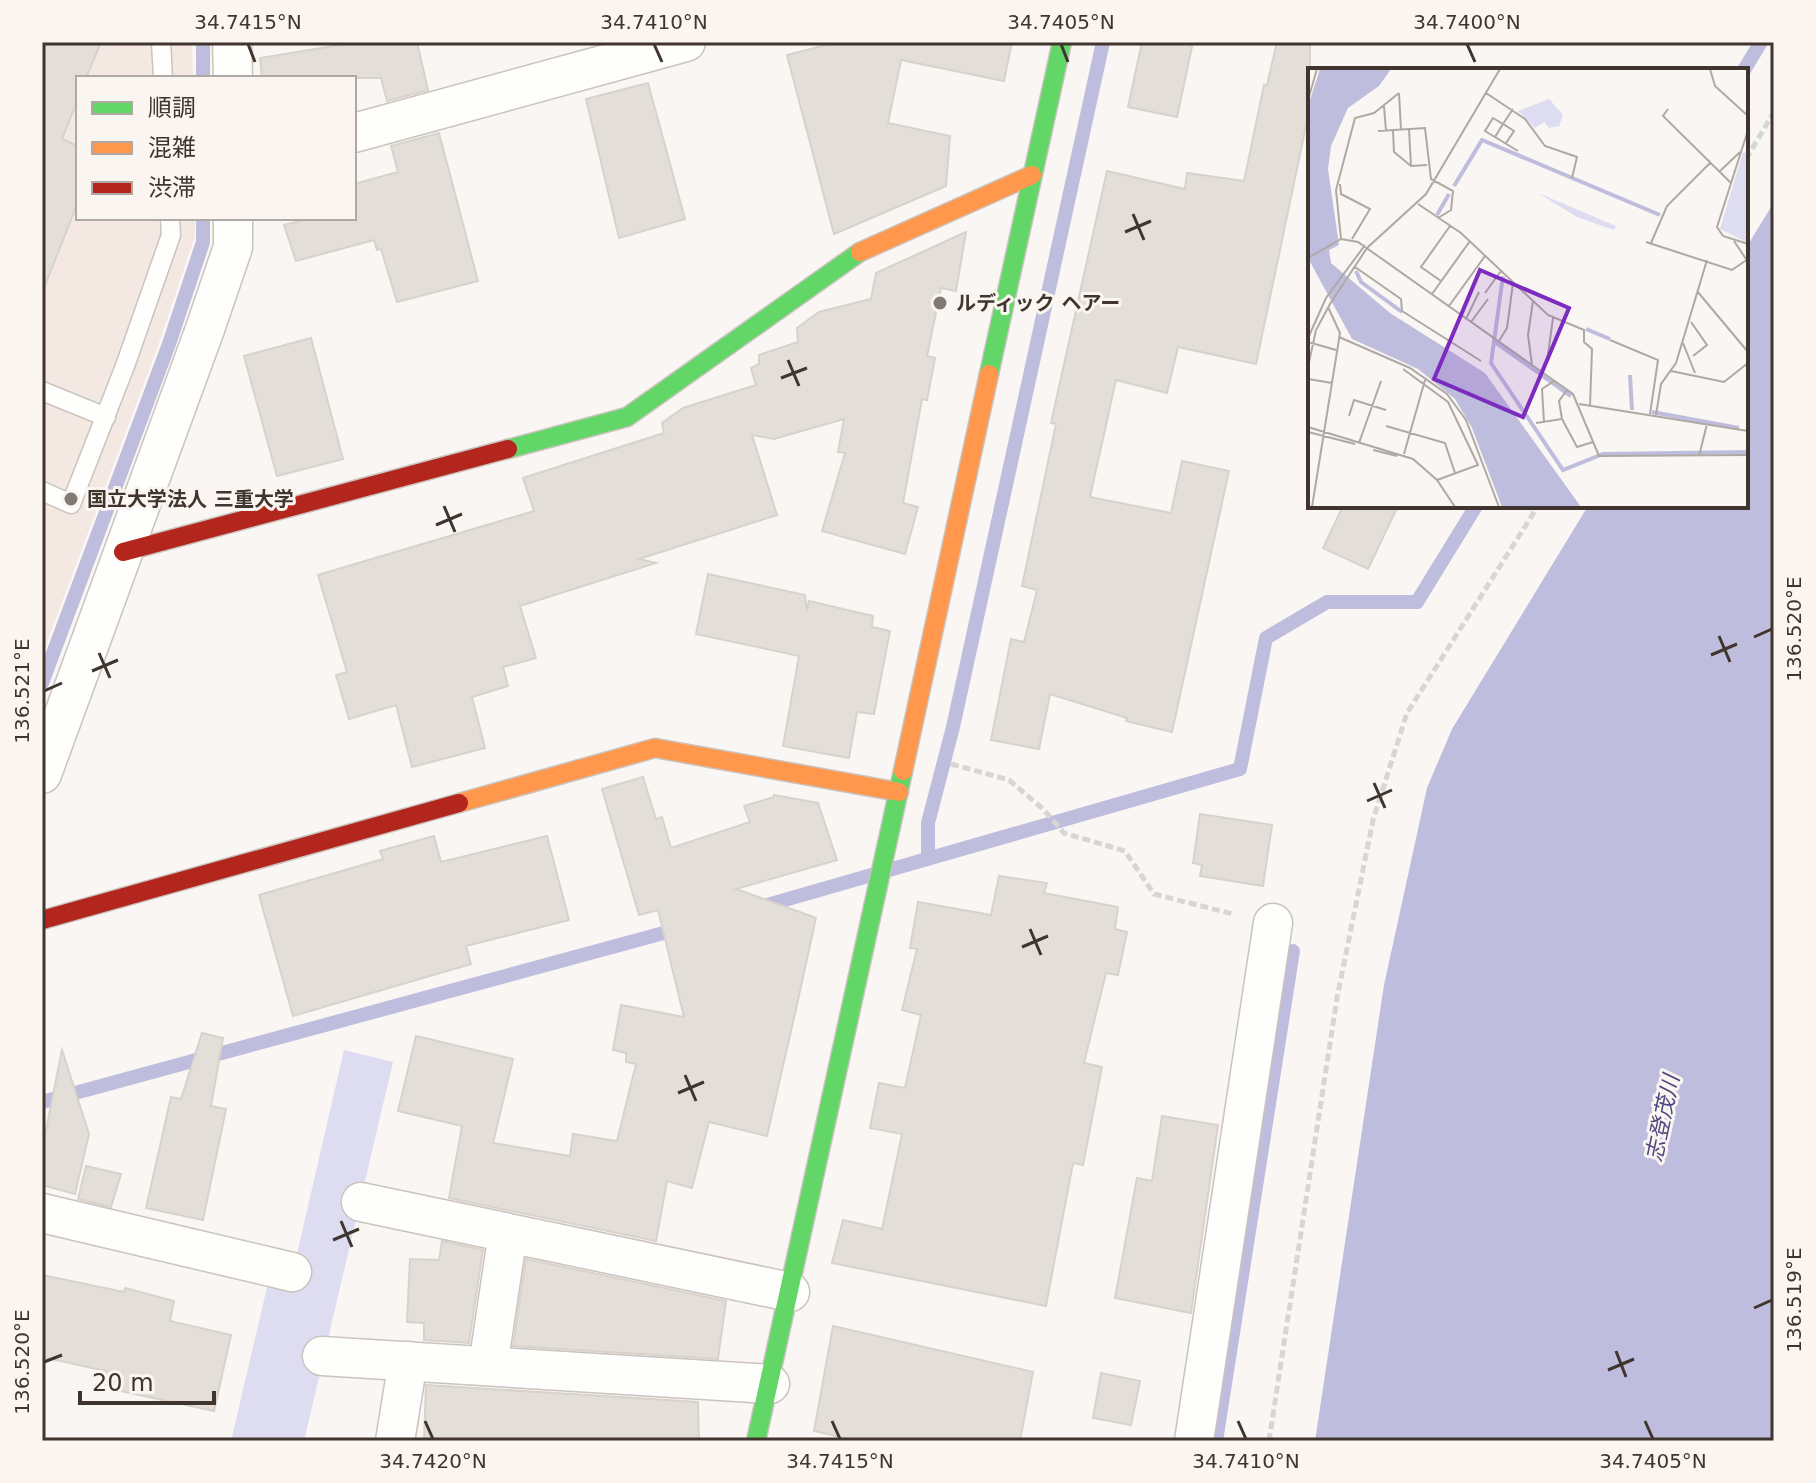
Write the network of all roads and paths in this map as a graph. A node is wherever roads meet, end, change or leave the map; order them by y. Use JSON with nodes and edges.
{"nodes":[{"id":1,"x":161,"y":42,"type":"edge"},
{"id":2,"x":232,"y":42,"type":"edge"},
{"id":3,"x":686,"y":42,"type":"edge"},
{"id":4,"x":1062,"y":42,"type":"edge"},
{"id":5,"x":163,"y":76,"type":"edge"},
{"id":6,"x":233,"y":76,"type":"edge"},
{"id":7,"x":1774,"y":112,"type":"edge"},
{"id":8,"x":356,"y":132,"type":"edge"},
{"id":9,"x":1748,"y":156,"type":"edge"},
{"id":10,"x":1032,"y":175,"type":"junction"},
{"id":11,"x":170,"y":220,"type":"edge"},
{"id":12,"x":233,"y":220,"type":"edge"},
{"id":13,"x":42,"y":391,"type":"edge"},
{"id":14,"x":106,"y":417,"type":"junction"},
{"id":15,"x":42,"y":491,"type":"edge"},
{"id":16,"x":1537,"y":508,"type":"edge"},
{"id":17,"x":123,"y":552,"type":"junction"},
{"id":18,"x":908,"y":753,"type":"junction"},
{"id":19,"x":42,"y":774,"type":"edge"},
{"id":20,"x":899,"y":792,"type":"junction"},
{"id":21,"x":42,"y":920,"type":"edge"},
{"id":22,"x":1273,"y":923,"type":"joint"},
{"id":23,"x":361,"y":1202,"type":"dead end"},
{"id":24,"x":42,"y":1213,"type":"edge"},
{"id":25,"x":508,"y":1233,"type":"junction"},
{"id":26,"x":292,"y":1272,"type":"dead end"},
{"id":27,"x":790,"y":1292,"type":"junction"},
{"id":28,"x":322,"y":1356,"type":"dead end"},
{"id":29,"x":408,"y":1361,"type":"junction"},
{"id":30,"x":488,"y":1366,"type":"junction"},
{"id":31,"x":770,"y":1384,"type":"junction"},
{"id":32,"x":395,"y":1441,"type":"edge"},
{"id":33,"x":756,"y":1441,"type":"edge"},
{"id":34,"x":1194,"y":1441,"type":"edge"},
{"id":35,"x":1269,"y":1441,"type":"edge"}],
"edges":[{"from":1,"to":5,"type":"lane"},
{"from":2,"to":6,"type":"street"},
{"from":3,"to":8,"type":"street"},
{"from":4,"to":10,"type":"street"},
{"from":7,"to":9,"type":"path"},
{"from":10,"to":17,"type":"street"},
{"from":10,"to":18,"type":"street"},
{"from":11,"to":14,"type":"lane"},
{"from":12,"to":17,"type":"street"},
{"from":13,"to":14,"type":"lane"},
{"from":14,"to":15,"type":"lane"},
{"from":16,"to":35,"type":"path"},
{"from":17,"to":19,"type":"street"},
{"from":18,"to":20,"type":"street"},
{"from":18,"to":22,"type":"path"},
{"from":20,"to":21,"type":"street"},
{"from":20,"to":27,"type":"street"},
{"from":22,"to":34,"type":"street"},
{"from":23,"to":25,"type":"street"},
{"from":24,"to":26,"type":"street"},
{"from":25,"to":27,"type":"street"},
{"from":25,"to":30,"type":"street"},
{"from":27,"to":31,"type":"street"},
{"from":28,"to":29,"type":"street"},
{"from":29,"to":30,"type":"street"},
{"from":29,"to":32,"type":"street"},
{"from":30,"to":31,"type":"street"},
{"from":31,"to":33,"type":"street"}]}
